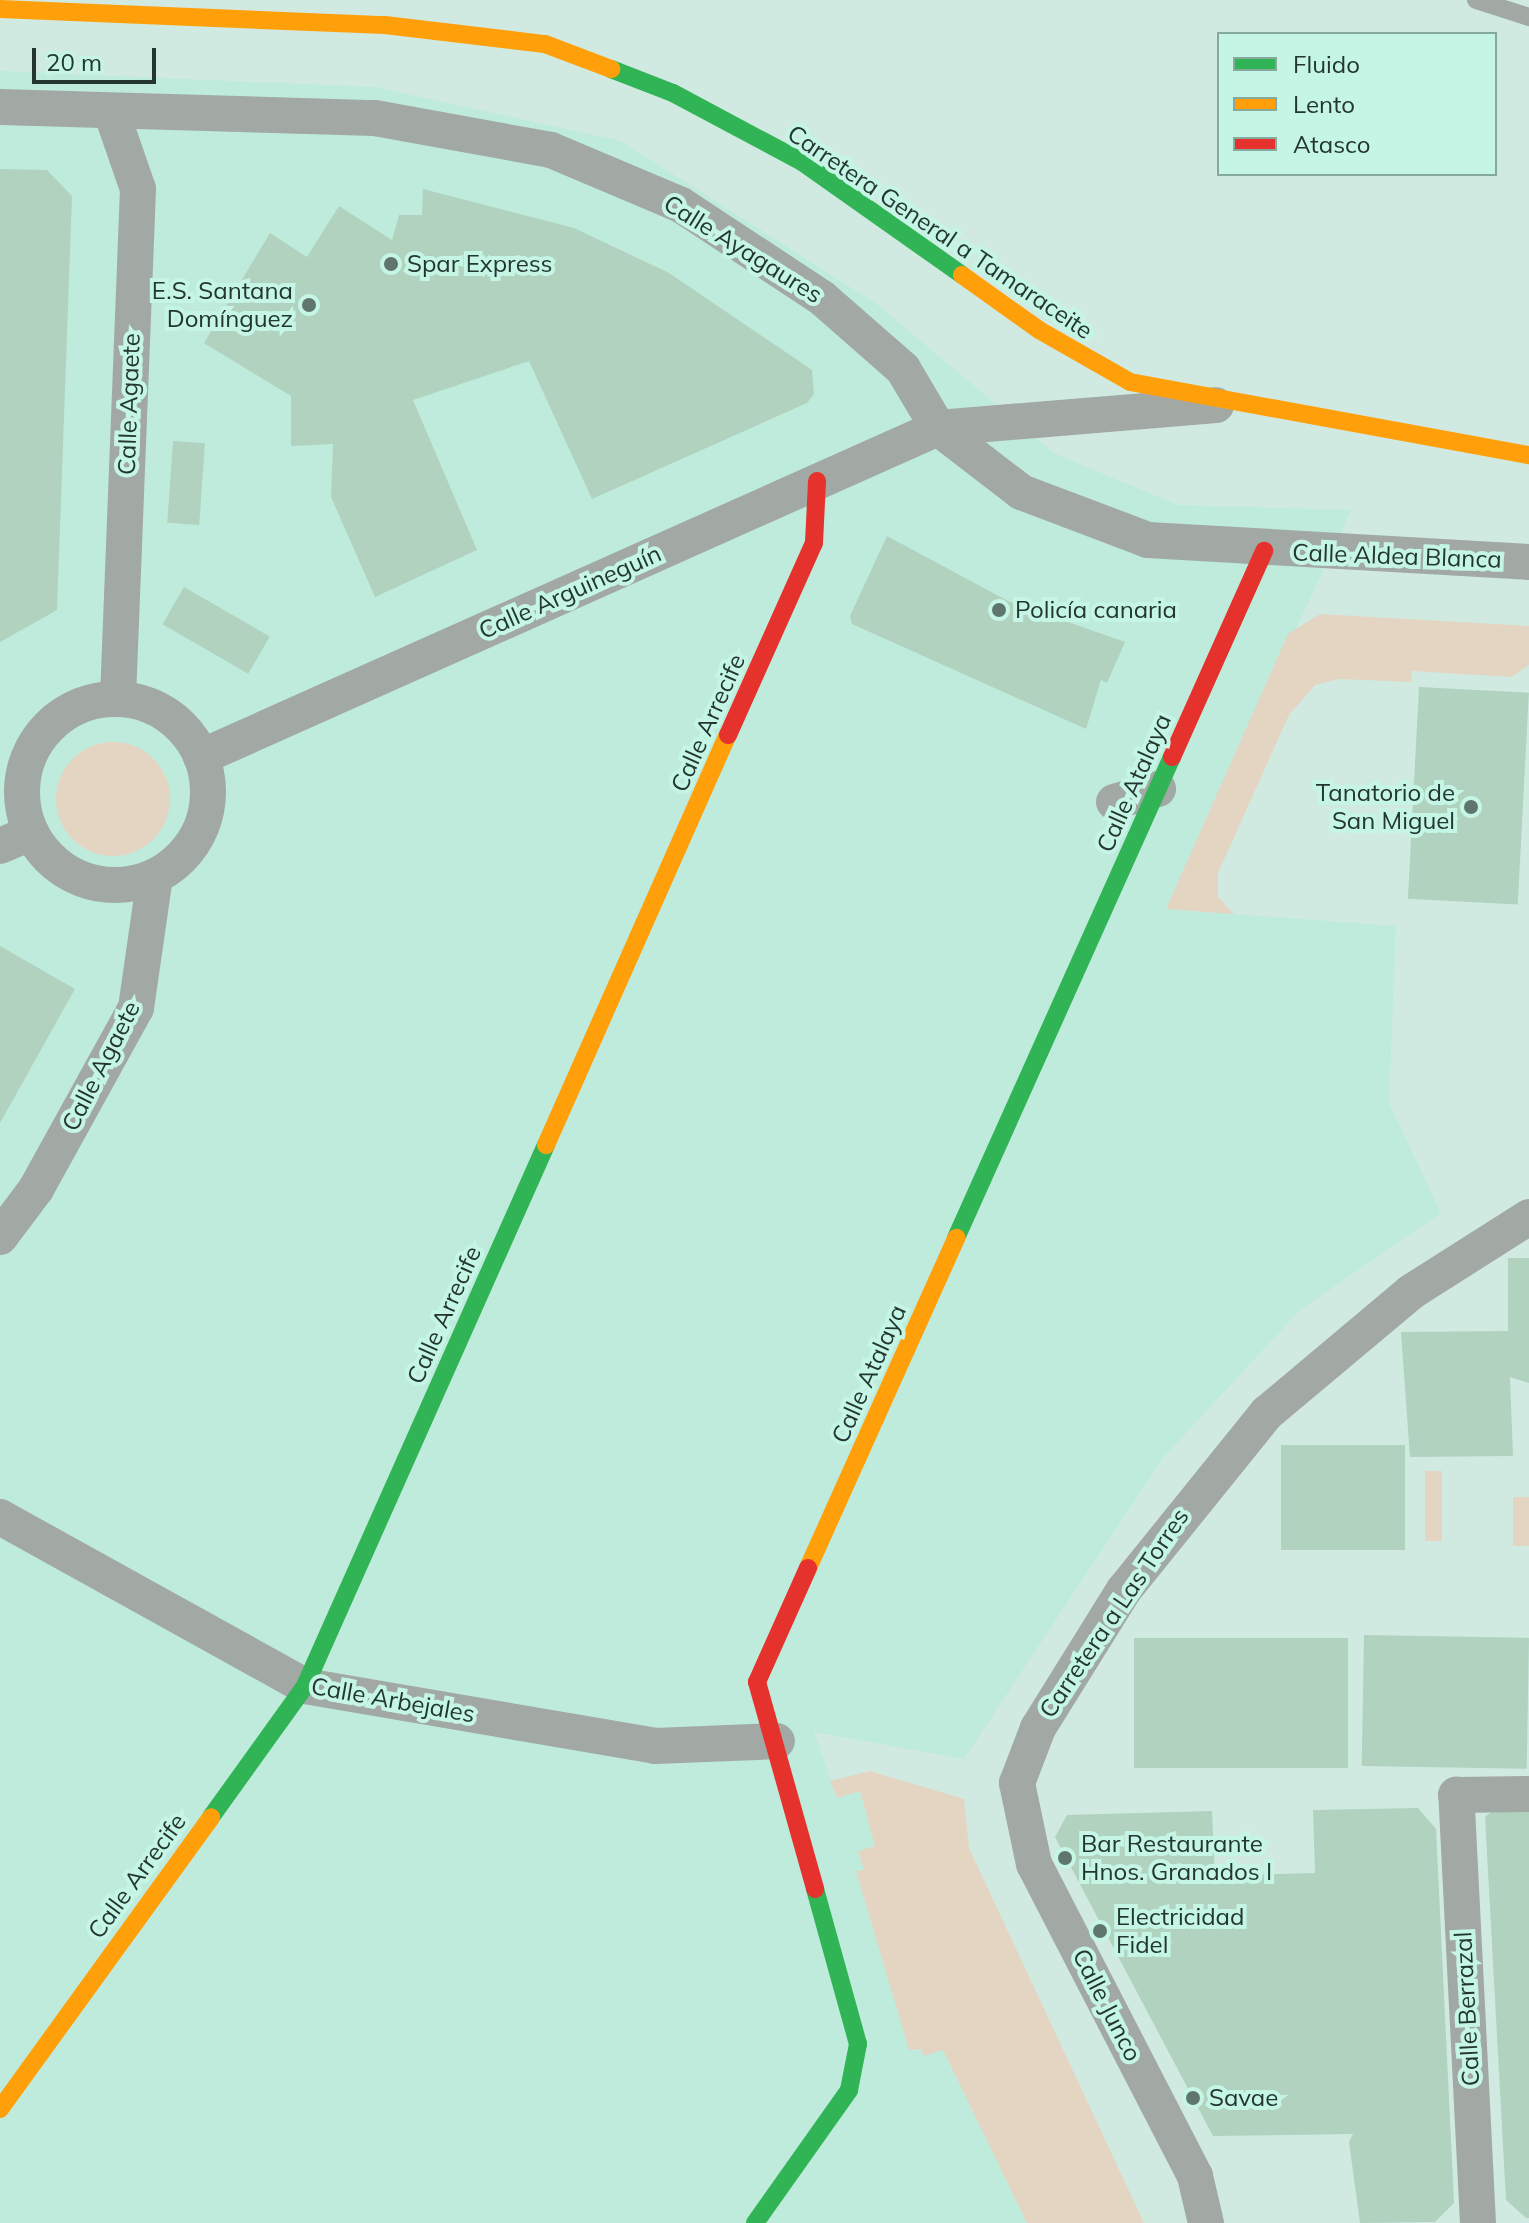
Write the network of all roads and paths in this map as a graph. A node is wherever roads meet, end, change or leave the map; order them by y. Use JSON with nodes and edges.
{"nodes":[{"id":1,"x":1476,"y":0,"type":"edge"},
{"id":2,"x":0,"y":9,"type":"edge"},
{"id":3,"x":1529,"y":17,"type":"edge"},
{"id":4,"x":0,"y":107,"type":"edge"},
{"id":5,"x":112,"y":114,"type":"junction"},
{"id":6,"x":1230,"y":403,"type":"junction"},
{"id":7,"x":938,"y":428,"type":"junction"},
{"id":8,"x":1529,"y":455,"type":"edge"},
{"id":9,"x":817,"y":481,"type":"junction"},
{"id":10,"x":1264,"y":551,"type":"junction"},
{"id":11,"x":1529,"y":562,"type":"edge"},
{"id":12,"x":118,"y":699,"type":"junction"},
{"id":13,"x":201,"y":757,"type":"junction"},
{"id":14,"x":11,"y":789,"type":"edge"},
{"id":15,"x":1158,"y":789,"type":"junction"},
{"id":16,"x":1114,"y":802,"type":"dead end"},
{"id":17,"x":15,"y":840,"type":"edge"},
{"id":18,"x":155,"y":876,"type":"junction"},
{"id":19,"x":1529,"y":1217,"type":"edge"},
{"id":20,"x":0,"y":1237,"type":"edge"},
{"id":21,"x":0,"y":1517,"type":"edge"},
{"id":22,"x":305,"y":1686,"type":"junction"},
{"id":23,"x":777,"y":1741,"type":"junction"},
{"id":24,"x":1017,"y":1783,"type":"joint"},
{"id":25,"x":1529,"y":1794,"type":"edge"},
{"id":26,"x":0,"y":2109,"type":"edge"},
{"id":27,"x":755,"y":2223,"type":"edge"},
{"id":28,"x":1206,"y":2223,"type":"edge"},
{"id":29,"x":1478,"y":2223,"type":"edge"}],
"edges":[{"from":1,"to":3,"type":"lane"},
{"from":2,"to":6,"type":"street","name":"Carretera General a Tamaraceite"},
{"from":4,"to":5,"type":"street","name":"Calle Ayagaures"},
{"from":5,"to":7,"type":"street","name":"Calle Ayagaures"},
{"from":5,"to":12,"type":"street","name":"Calle Agaete"},
{"from":6,"to":7,"type":"street","name":"Calle Arguineguín"},
{"from":6,"to":8,"type":"street","name":"Carretera General a Tamaraceite"},
{"from":7,"to":9,"type":"street","name":"Calle Arguineguín"},
{"from":7,"to":10,"type":"street","name":"Calle Ayagaures"},
{"from":9,"to":13,"type":"street","name":"Calle Arguineguín"},
{"from":9,"to":22,"type":"street","name":"Calle Arrecife"},
{"from":10,"to":11,"type":"street","name":"Calle Aldea Blanca"},
{"from":10,"to":15,"type":"street","name":"Calle Atalaya"},
{"from":12,"to":13,"type":"street"},
{"from":12,"to":14,"type":"street"},
{"from":13,"to":18,"type":"street"},
{"from":14,"to":17,"type":"street"},
{"from":15,"to":16,"type":"street"},
{"from":15,"to":23,"type":"street","name":"Calle Atalaya"},
{"from":17,"to":18,"type":"street"},
{"from":18,"to":20,"type":"street","name":"Calle Agaete"},
{"from":19,"to":24,"type":"street","name":"Carretera a Las Torres"},
{"from":21,"to":22,"type":"street","name":"Calle Arbejales"},
{"from":22,"to":23,"type":"street","name":"Calle Arbejales"},
{"from":22,"to":26,"type":"street","name":"Calle Arrecife"},
{"from":23,"to":27,"type":"street","name":"Calle Atalaya"},
{"from":24,"to":28,"type":"street","name":"Calle Junco"},
{"from":25,"to":29,"type":"street","name":"Calle Berrazal"}]}
